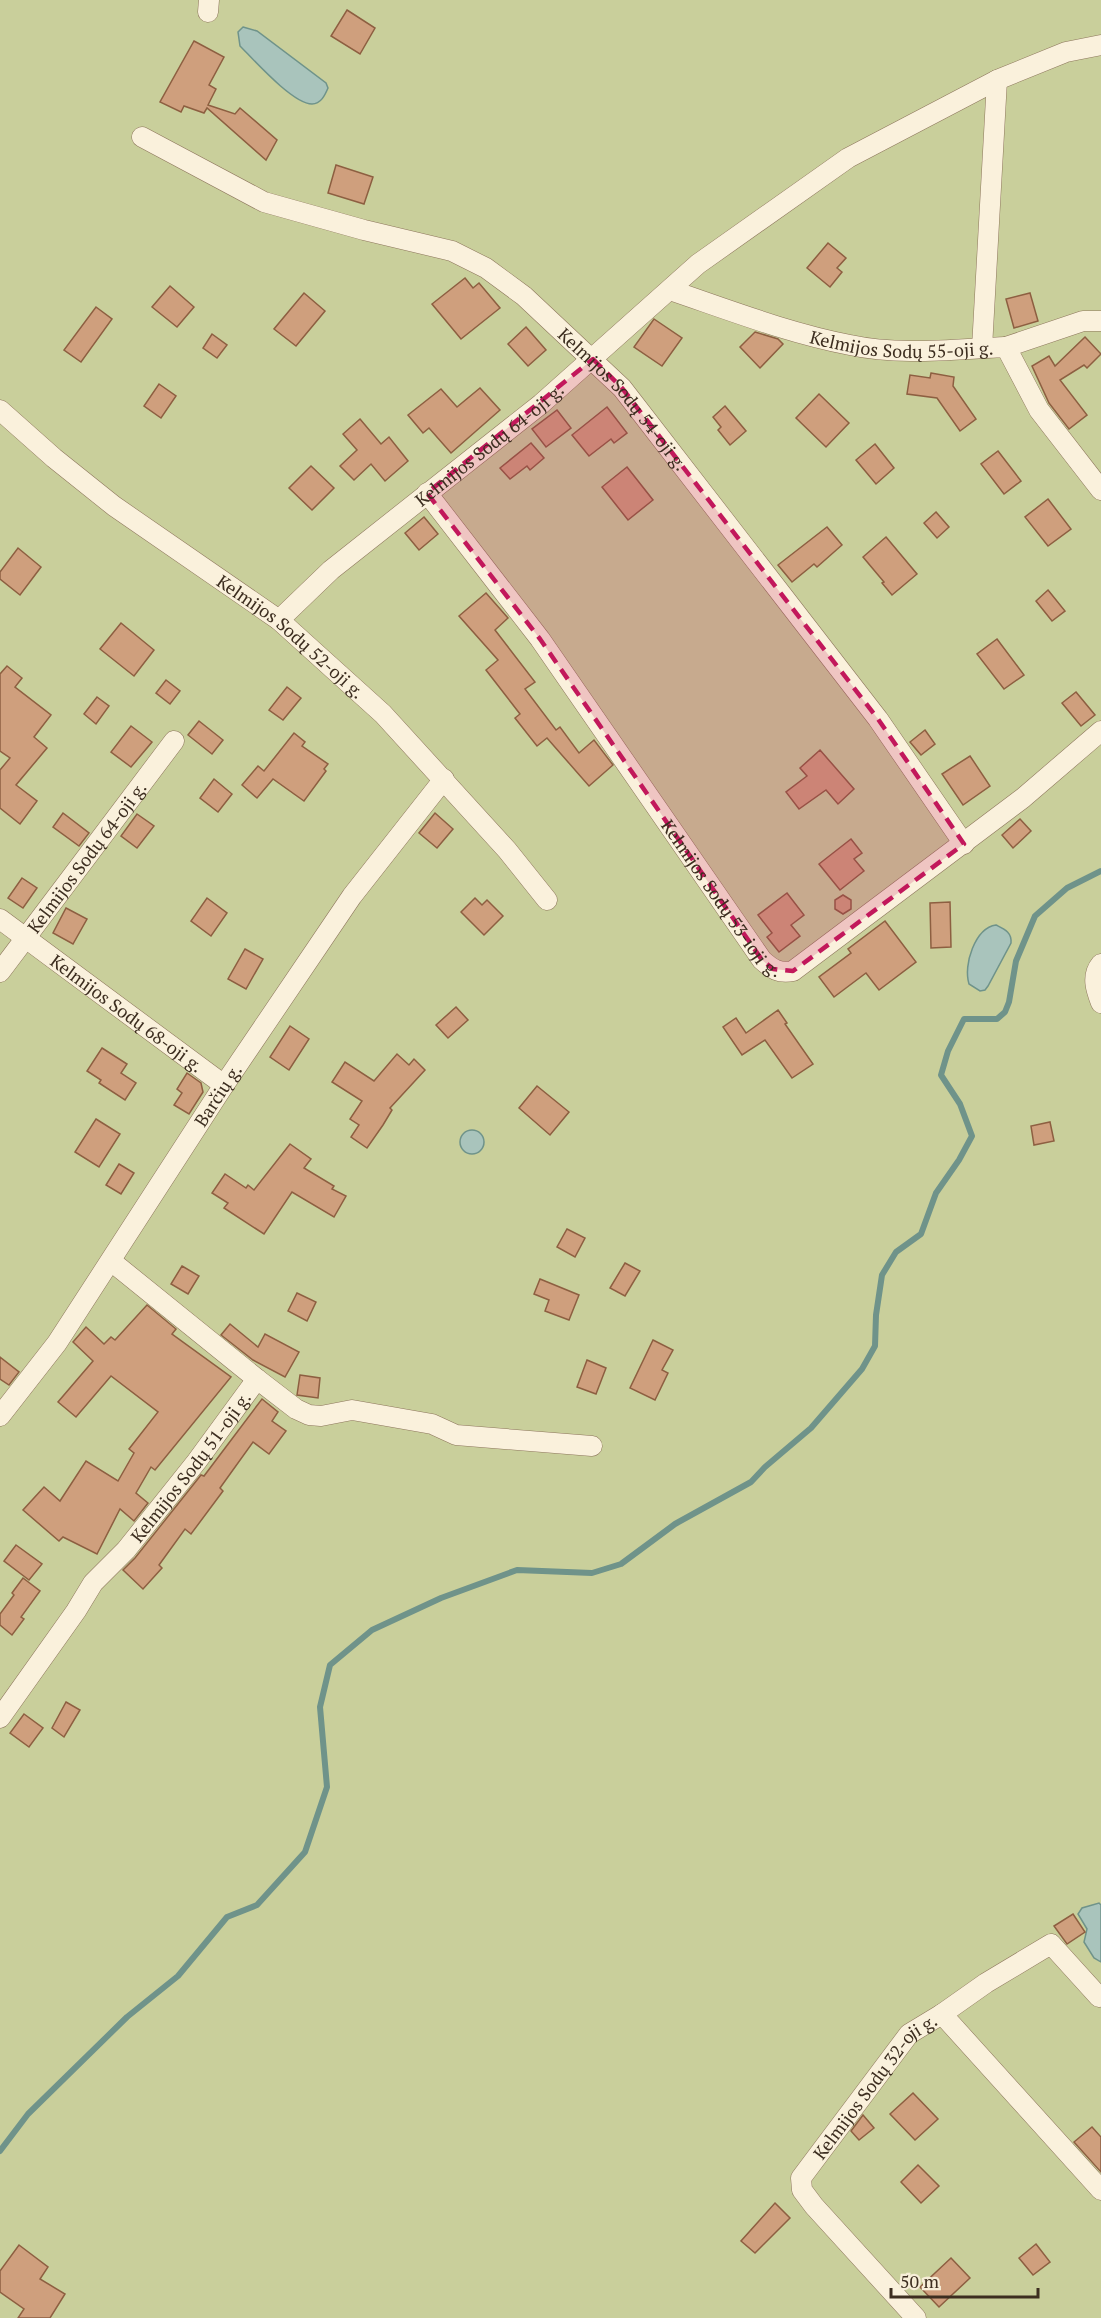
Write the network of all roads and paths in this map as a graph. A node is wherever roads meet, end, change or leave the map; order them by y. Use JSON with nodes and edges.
{"nodes":[{"id":1,"x":1101,"y":45,"type":"edge"},
{"id":2,"x":997,"y":80,"type":"junction"},
{"id":3,"x":142,"y":136,"type":"dead end"},
{"id":4,"x":670,"y":290,"type":"junction"},
{"id":5,"x":1101,"y":321,"type":"edge"},
{"id":6,"x":1006,"y":347,"type":"junction"},
{"id":7,"x":982,"y":348,"type":"junction"},
{"id":8,"x":592,"y":359,"type":"junction"},
{"id":9,"x":0,"y":410,"type":"edge"},
{"id":10,"x":1101,"y":490,"type":"edge"},
{"id":11,"x":428,"y":493,"type":"junction"},
{"id":12,"x":279,"y":620,"type":"junction"},
{"id":13,"x":1101,"y":731,"type":"edge"},
{"id":14,"x":174,"y":741,"type":"dead end"},
{"id":15,"x":444,"y":779,"type":"junction"},
{"id":16,"x":964,"y":844,"type":"junction"},
{"id":17,"x":547,"y":900,"type":"dead end"},
{"id":18,"x":0,"y":919,"type":"edge"},
{"id":19,"x":25,"y":939,"type":"junction"},
{"id":20,"x":1101,"y":964,"type":"edge"},
{"id":21,"x":0,"y":972,"type":"edge"},
{"id":22,"x":1101,"y":1004,"type":"edge"},
{"id":23,"x":224,"y":1085,"type":"junction"},
{"id":24,"x":111,"y":1261,"type":"junction"},
{"id":25,"x":257,"y":1379,"type":"junction"},
{"id":26,"x":0,"y":1416,"type":"edge"},
{"id":27,"x":592,"y":1446,"type":"dead end"},
{"id":28,"x":0,"y":1718,"type":"edge"},
{"id":29,"x":1099,"y":1997,"type":"dead end"},
{"id":30,"x":942,"y":2014,"type":"junction"},
{"id":31,"x":1101,"y":2190,"type":"edge"},
{"id":32,"x":916,"y":2318,"type":"edge"}],
"edges":[{"from":1,"to":2,"type":"street","name":"Kelmijos Sodų 64-oji g."},
{"from":2,"to":4,"type":"street","name":"Kelmijos Sodų 64-oji g."},
{"from":2,"to":7,"type":"street"},
{"from":3,"to":8,"type":"street","name":"Kelmijos Sodų 54-oji g."},
{"from":4,"to":7,"type":"street","name":"Kelmijos Sodų 55-oji g."},
{"from":4,"to":8,"type":"street","name":"Kelmijos Sodų 64-oji g."},
{"from":5,"to":6,"type":"street"},
{"from":6,"to":7,"type":"street","name":"Kelmijos Sodų 55-oji g."},
{"from":6,"to":10,"type":"street","name":"Kelmijos Sodų 55-oji g."},
{"from":8,"to":11,"type":"street","name":"Kelmijos Sodų 64-oji g."},
{"from":8,"to":16,"type":"street","name":"Kelmijos Sodų 54-oji g."},
{"from":9,"to":12,"type":"street","name":"Kelmijos Sodų 52-oji g."},
{"from":11,"to":12,"type":"street","name":"Kelmijos Sodų 64-oji g."},
{"from":11,"to":16,"type":"street","name":"Kelmijos Sodų 53-ioji g."},
{"from":12,"to":15,"type":"street","name":"Kelmijos Sodų 52-oji g."},
{"from":13,"to":16,"type":"street","name":"Kelmijos Sodų 53-ioji g."},
{"from":14,"to":19,"type":"street","name":"Kelmijos Sodų 64-oji g."},
{"from":15,"to":17,"type":"street","name":"Kelmijos Sodų 52-oji g."},
{"from":15,"to":23,"type":"street","name":"Barčių g."},
{"from":18,"to":19,"type":"street","name":"Kelmijos Sodų 68-oji g."},
{"from":19,"to":21,"type":"street","name":"Kelmijos Sodų 64-oji g."},
{"from":19,"to":23,"type":"street","name":"Kelmijos Sodų 68-oji g."},
{"from":20,"to":22,"type":"street"},
{"from":23,"to":24,"type":"street","name":"Barčių g."},
{"from":24,"to":25,"type":"street"},
{"from":24,"to":26,"type":"street","name":"Barčių g."},
{"from":25,"to":27,"type":"street","name":"Kelmijos Sodų 51-oji g."},
{"from":25,"to":28,"type":"street","name":"Kelmijos Sodų 51-oji g."},
{"from":29,"to":30,"type":"street"},
{"from":30,"to":31,"type":"street","name":"Kelmijos Sodų 32-oji g."},
{"from":30,"to":32,"type":"street","name":"Kelmijos Sodų 32-oji g."}]}
